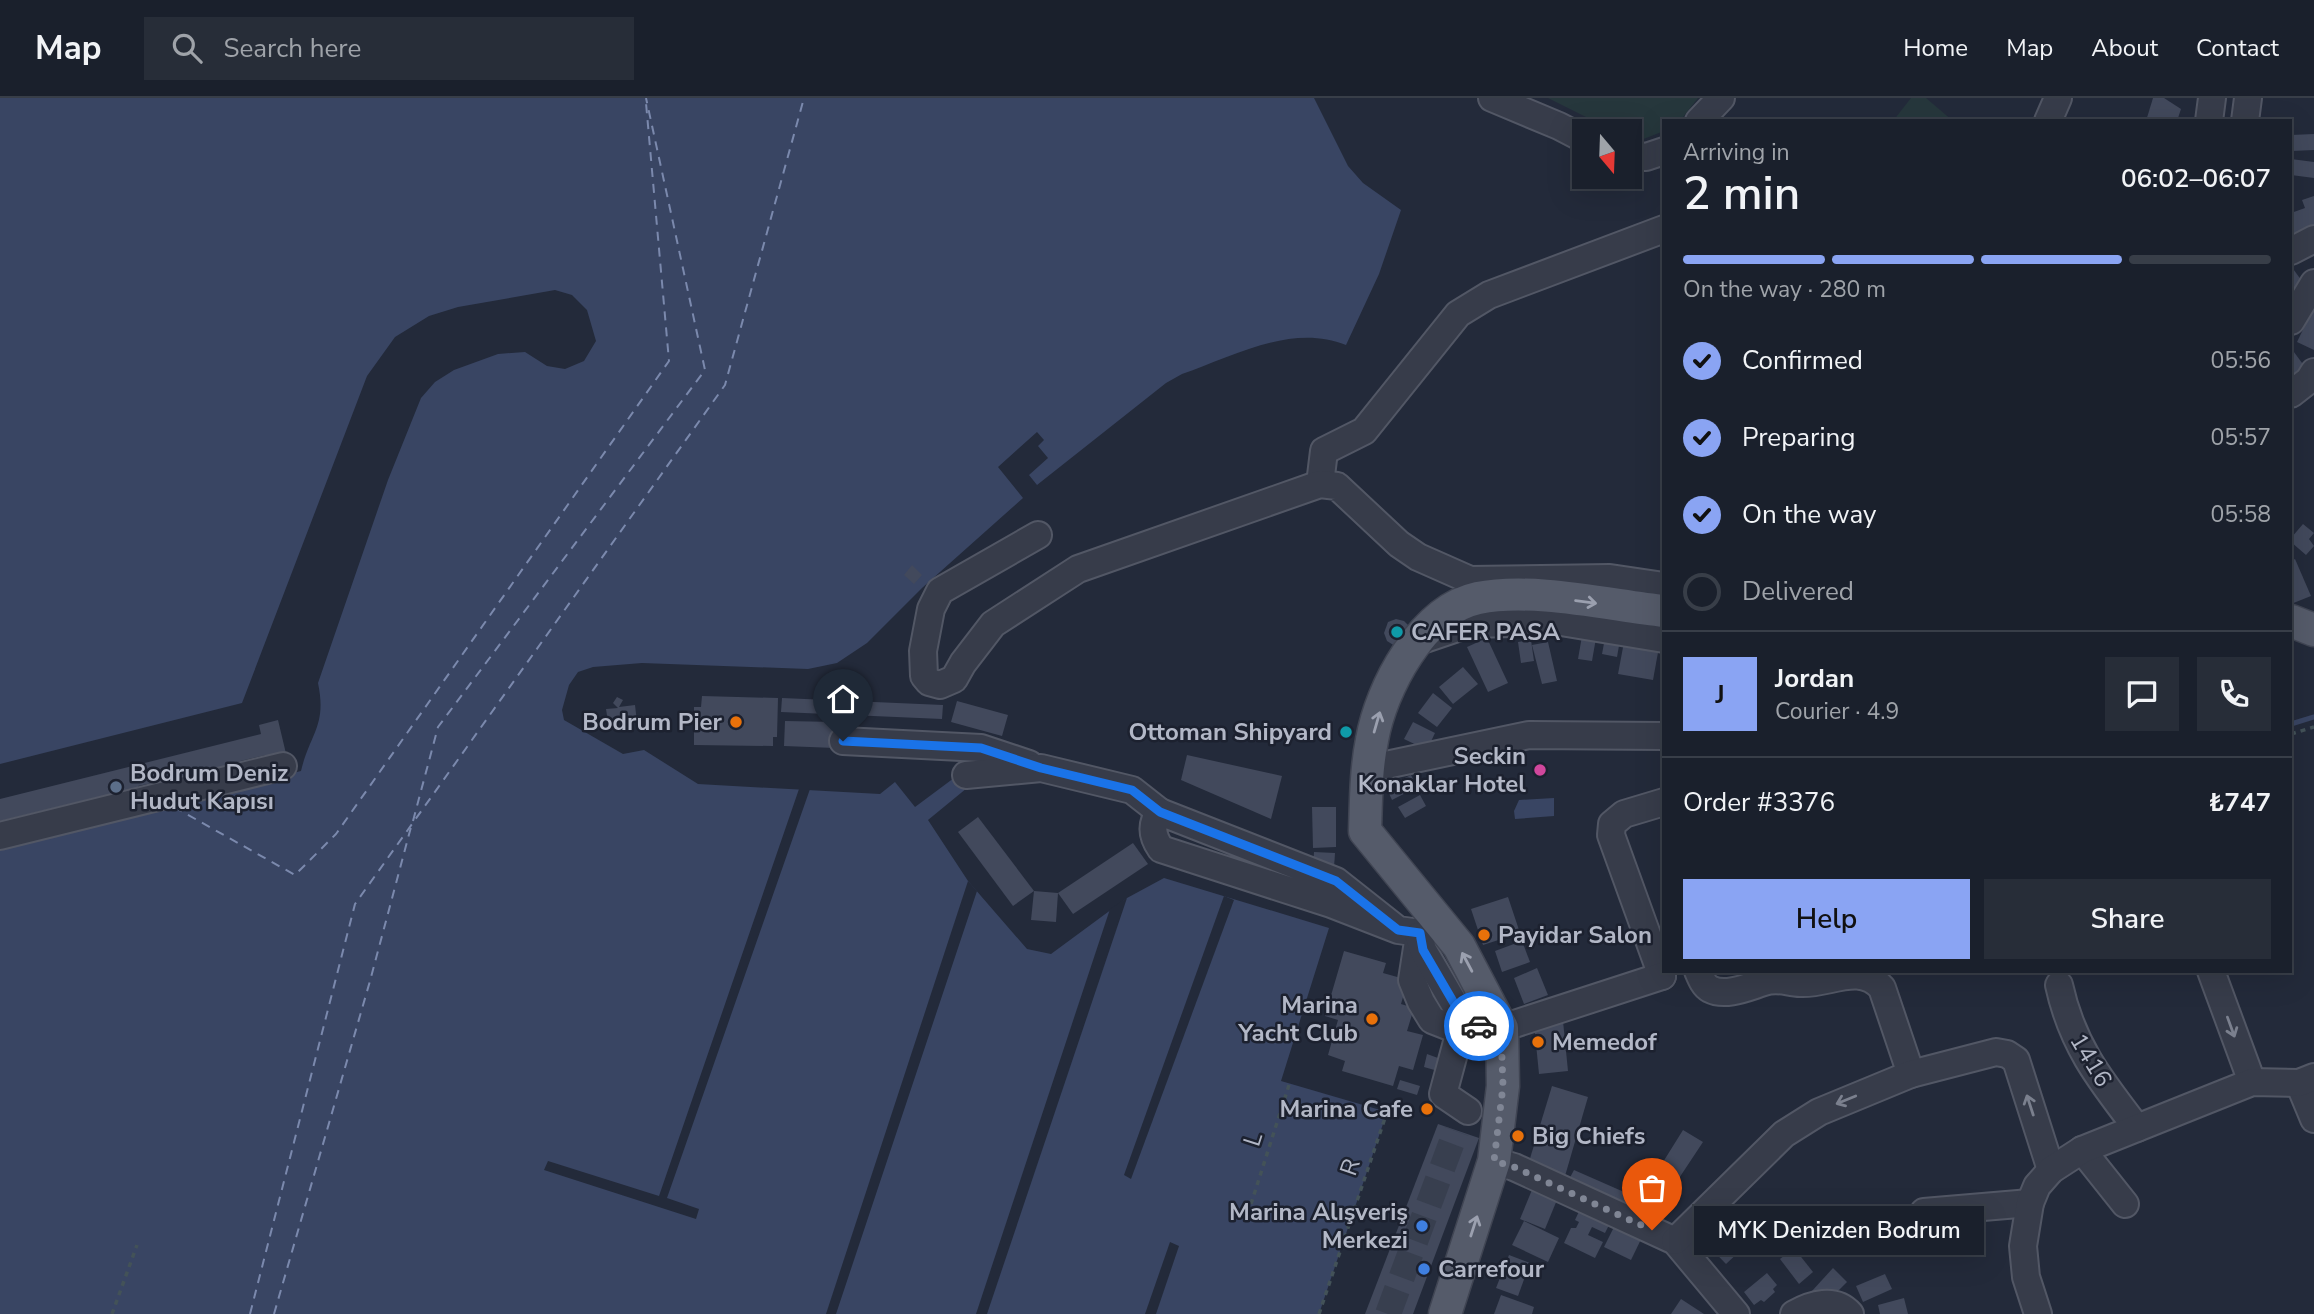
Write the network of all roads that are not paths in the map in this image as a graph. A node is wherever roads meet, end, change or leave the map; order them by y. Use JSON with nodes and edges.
{"nodes":[{"id":1,"x":1492,"y":98,"type":"edge"},
{"id":2,"x":1721,"y":98,"type":"edge"},
{"id":3,"x":2059,"y":98,"type":"edge"},
{"id":4,"x":2212,"y":98,"type":"edge"},
{"id":5,"x":2248,"y":98,"type":"edge"},
{"id":6,"x":1701,"y":119,"type":"edge"},
{"id":7,"x":2049,"y":119,"type":"edge"},
{"id":8,"x":2209,"y":119,"type":"edge"},
{"id":9,"x":2245,"y":119,"type":"edge"},
{"id":10,"x":1572,"y":134,"type":"edge"},
{"id":11,"x":1662,"y":152,"type":"edge"},
{"id":12,"x":1642,"y":157,"type":"edge"},
{"id":13,"x":1662,"y":230,"type":"edge"},
{"id":14,"x":2314,"y":239,"type":"edge"},
{"id":15,"x":2292,"y":250,"type":"edge"},
{"id":16,"x":2314,"y":283,"type":"edge"},
{"id":17,"x":2292,"y":319,"type":"edge"},
{"id":18,"x":1320,"y":484,"type":"junction"},
{"id":19,"x":1038,"y":535,"type":"dead end"},
{"id":20,"x":1662,"y":586,"type":"edge"},
{"id":21,"x":1662,"y":611,"type":"edge"},
{"id":22,"x":2292,"y":621,"type":"edge"},
{"id":23,"x":2314,"y":630,"type":"edge"},
{"id":24,"x":1662,"y":639,"type":"edge"},
{"id":25,"x":1416,"y":642,"type":"junction"},
{"id":26,"x":1662,"y":736,"type":"edge"},
{"id":27,"x":843,"y":741,"type":"dead end"},
{"id":28,"x":283,"y":766,"type":"dead end"},
{"id":29,"x":1041,"y":768,"type":"junction"},
{"id":30,"x":1367,"y":769,"type":"junction"},
{"id":31,"x":966,"y":775,"type":"dead end"},
{"id":32,"x":1662,"y":803,"type":"edge"},
{"id":33,"x":0,"y":836,"type":"edge"},
{"id":34,"x":1418,"y":929,"type":"junction"},
{"id":35,"x":1662,"y":971,"type":"edge"},
{"id":36,"x":1699,"y":973,"type":"edge"},
{"id":37,"x":2212,"y":973,"type":"edge"},
{"id":38,"x":1663,"y":974,"type":"edge"},
{"id":39,"x":2059,"y":985,"type":"dead end"},
{"id":40,"x":1502,"y":1030,"type":"junction"},
{"id":41,"x":1911,"y":1074,"type":"junction"},
{"id":42,"x":2307,"y":1080,"type":"edge"},
{"id":43,"x":2252,"y":1082,"type":"junction"},
{"id":44,"x":2314,"y":1119,"type":"edge"},
{"id":45,"x":1472,"y":1120,"type":"dead end"},
{"id":46,"x":2137,"y":1128,"type":"junction"},
{"id":47,"x":2082,"y":1150,"type":"junction"},
{"id":48,"x":1494,"y":1161,"type":"junction"},
{"id":49,"x":2051,"y":1170,"type":"junction"},
{"id":50,"x":2030,"y":1203,"type":"junction"},
{"id":51,"x":2125,"y":1204,"type":"dead end"},
{"id":52,"x":1924,"y":1212,"type":"dead end"},
{"id":53,"x":1675,"y":1241,"type":"junction"},
{"id":54,"x":1445,"y":1314,"type":"edge"},
{"id":55,"x":1736,"y":1314,"type":"edge"},
{"id":56,"x":1794,"y":1314,"type":"edge"},
{"id":57,"x":1850,"y":1314,"type":"edge"},
{"id":58,"x":2038,"y":1314,"type":"edge"}],
"edges":[{"from":1,"to":10,"type":"street"},
{"from":2,"to":6,"type":"street"},
{"from":3,"to":7,"type":"street"},
{"from":4,"to":8,"type":"street"},
{"from":5,"to":9,"type":"street"},
{"from":11,"to":12,"type":"street"},
{"from":13,"to":18,"type":"street"},
{"from":14,"to":15,"type":"street"},
{"from":16,"to":17,"type":"street"},
{"from":18,"to":19,"type":"street"},
{"from":18,"to":20,"type":"street"},
{"from":25,"to":21,"type":"main road","one_way":true},
{"from":22,"to":23,"type":"main road"},
{"from":24,"to":25,"type":"street"},
{"from":30,"to":25,"type":"main road","one_way":true},
{"from":26,"to":30,"type":"street"},
{"from":27,"to":29,"type":"street"},
{"from":28,"to":33,"type":"street"},
{"from":29,"to":31,"type":"street"},
{"from":29,"to":34,"type":"street"},
{"from":30,"to":34,"type":"main road"},
{"from":32,"to":35,"type":"street"},
{"from":34,"to":40,"type":"main road"},
{"from":34,"to":45,"type":"street"},
{"from":36,"to":41,"type":"street"},
{"from":37,"to":43,"type":"street","one_way":true},
{"from":38,"to":40,"type":"street"},
{"from":39,"to":46,"type":"street","name":"1416"},
{"from":40,"to":48,"type":"main road"},
{"from":49,"to":41,"type":"street","one_way":true},
{"from":41,"to":53,"type":"street","one_way":true},
{"from":42,"to":43,"type":"street"},
{"from":42,"to":44,"type":"street"},
{"from":43,"to":46,"type":"street"},
{"from":46,"to":47,"type":"street"},
{"from":47,"to":49,"type":"street"},
{"from":47,"to":51,"type":"street"},
{"from":48,"to":53,"type":"street"},
{"from":54,"to":48,"type":"main road","one_way":true},
{"from":49,"to":50,"type":"street"},
{"from":50,"to":52,"type":"street"},
{"from":50,"to":58,"type":"street"},
{"from":53,"to":55,"type":"street"},
{"from":56,"to":57,"type":"street"}]}
